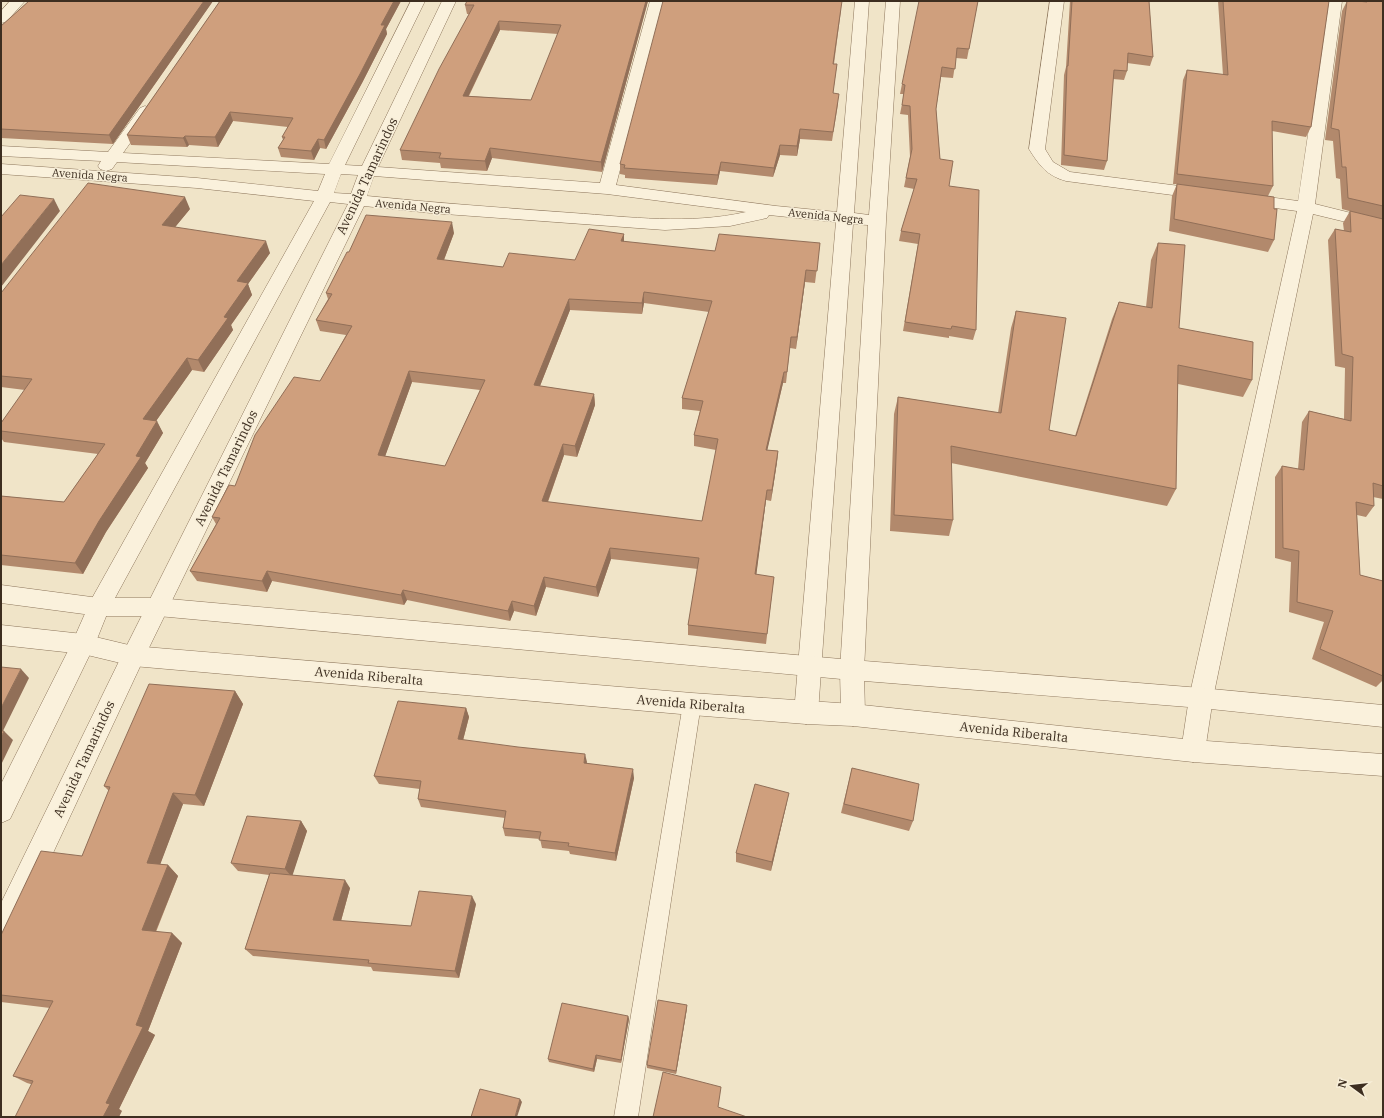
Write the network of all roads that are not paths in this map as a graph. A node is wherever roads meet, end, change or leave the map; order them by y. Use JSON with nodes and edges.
{"nodes":[{"id":1,"x":18,"y":1,"type":"edge"},
{"id":2,"x":418,"y":1,"type":"edge"},
{"id":3,"x":449,"y":1,"type":"edge"},
{"id":4,"x":657,"y":1,"type":"edge"},
{"id":5,"x":862,"y":1,"type":"edge"},
{"id":6,"x":893,"y":1,"type":"edge"},
{"id":7,"x":1057,"y":1,"type":"edge"},
{"id":8,"x":1335,"y":1,"type":"edge"},
{"id":9,"x":1,"y":20,"type":"edge"},
{"id":10,"x":154,"y":98,"type":"edge"},
{"id":11,"x":1,"y":151,"type":"edge"},
{"id":12,"x":114,"y":156,"type":"junction"},
{"id":13,"x":1,"y":169,"type":"edge"},
{"id":14,"x":334,"y":170,"type":"junction"},
{"id":15,"x":368,"y":172,"type":"junction"},
{"id":16,"x":93,"y":182,"type":"junction"},
{"id":17,"x":608,"y":189,"type":"junction"},
{"id":18,"x":324,"y":198,"type":"junction"},
{"id":19,"x":357,"y":202,"type":"junction"},
{"id":20,"x":1306,"y":207,"type":"junction"},
{"id":21,"x":776,"y":211,"type":"junction"},
{"id":22,"x":844,"y":218,"type":"junction"},
{"id":23,"x":877,"y":221,"type":"junction"},
{"id":24,"x":1383,"y":226,"type":"edge"},
{"id":25,"x":1,"y":594,"type":"edge"},
{"id":26,"x":99,"y":607,"type":"junction"},
{"id":27,"x":158,"y":607,"type":"junction"},
{"id":28,"x":1,"y":635,"type":"edge"},
{"id":29,"x":83,"y":644,"type":"junction"},
{"id":30,"x":133,"y":656,"type":"junction"},
{"id":31,"x":810,"y":666,"type":"junction"},
{"id":32,"x":852,"y":670,"type":"junction"},
{"id":33,"x":1201,"y":698,"type":"junction"},
{"id":34,"x":692,"y":704,"type":"junction"},
{"id":35,"x":806,"y":713,"type":"junction"},
{"id":36,"x":853,"y":715,"type":"junction"},
{"id":37,"x":1383,"y":716,"type":"edge"},
{"id":38,"x":1193,"y":750,"type":"junction"},
{"id":39,"x":1383,"y":765,"type":"edge"},
{"id":40,"x":1,"y":811,"type":"edge"},
{"id":41,"x":1,"y":933,"type":"edge"},
{"id":42,"x":626,"y":1117,"type":"edge"}],
"edges":[{"from":1,"to":9,"type":"street"},
{"from":2,"to":14,"type":"street"},
{"from":3,"to":15,"type":"street","name":"Avenida Tamarindos"},
{"from":4,"to":17,"type":"street"},
{"from":5,"to":22,"type":"street"},
{"from":6,"to":23,"type":"street"},
{"from":7,"to":20,"type":"street"},
{"from":8,"to":20,"type":"street"},
{"from":10,"to":12,"type":"street"},
{"from":11,"to":12,"type":"street","name":"Avenida Negra"},
{"from":12,"to":14,"type":"street","name":"Avenida Negra"},
{"from":12,"to":16,"type":"street"},
{"from":13,"to":16,"type":"street","name":"Avenida Negra"},
{"from":14,"to":15,"type":"street","name":"Avenida Negra"},
{"from":14,"to":18,"type":"street"},
{"from":15,"to":17,"type":"street","name":"Avenida Negra"},
{"from":15,"to":19,"type":"street","name":"Avenida Tamarindos"},
{"from":16,"to":18,"type":"street","name":"Avenida Negra"},
{"from":17,"to":21,"type":"street","name":"Avenida Negra"},
{"from":18,"to":19,"type":"street","name":"Avenida Negra"},
{"from":18,"to":26,"type":"street"},
{"from":19,"to":21,"type":"street","name":"Avenida Negra"},
{"from":19,"to":27,"type":"street","name":"Avenida Tamarindos"},
{"from":20,"to":24,"type":"street"},
{"from":20,"to":33,"type":"street"},
{"from":21,"to":22,"type":"street","name":"Avenida Negra"},
{"from":22,"to":23,"type":"street","name":"Avenida Negra"},
{"from":22,"to":31,"type":"street"},
{"from":23,"to":32,"type":"street"},
{"from":25,"to":26,"type":"street"},
{"from":26,"to":27,"type":"street"},
{"from":26,"to":29,"type":"street"},
{"from":27,"to":30,"type":"street","name":"Avenida Tamarindos"},
{"from":27,"to":31,"type":"street"},
{"from":28,"to":29,"type":"street","name":"Avenida Riberalta"},
{"from":29,"to":30,"type":"street","name":"Avenida Riberalta"},
{"from":29,"to":40,"type":"street"},
{"from":30,"to":34,"type":"street","name":"Avenida Riberalta"},
{"from":30,"to":41,"type":"street","name":"Avenida Tamarindos"},
{"from":31,"to":32,"type":"street"},
{"from":31,"to":35,"type":"street"},
{"from":32,"to":33,"type":"street"},
{"from":32,"to":36,"type":"street"},
{"from":33,"to":37,"type":"street"},
{"from":33,"to":38,"type":"street"},
{"from":34,"to":35,"type":"street","name":"Avenida Riberalta"},
{"from":34,"to":42,"type":"lane"},
{"from":35,"to":36,"type":"street","name":"Avenida Riberalta"},
{"from":36,"to":38,"type":"street","name":"Avenida Riberalta"},
{"from":38,"to":39,"type":"street","name":"Avenida Riberalta"}]}
